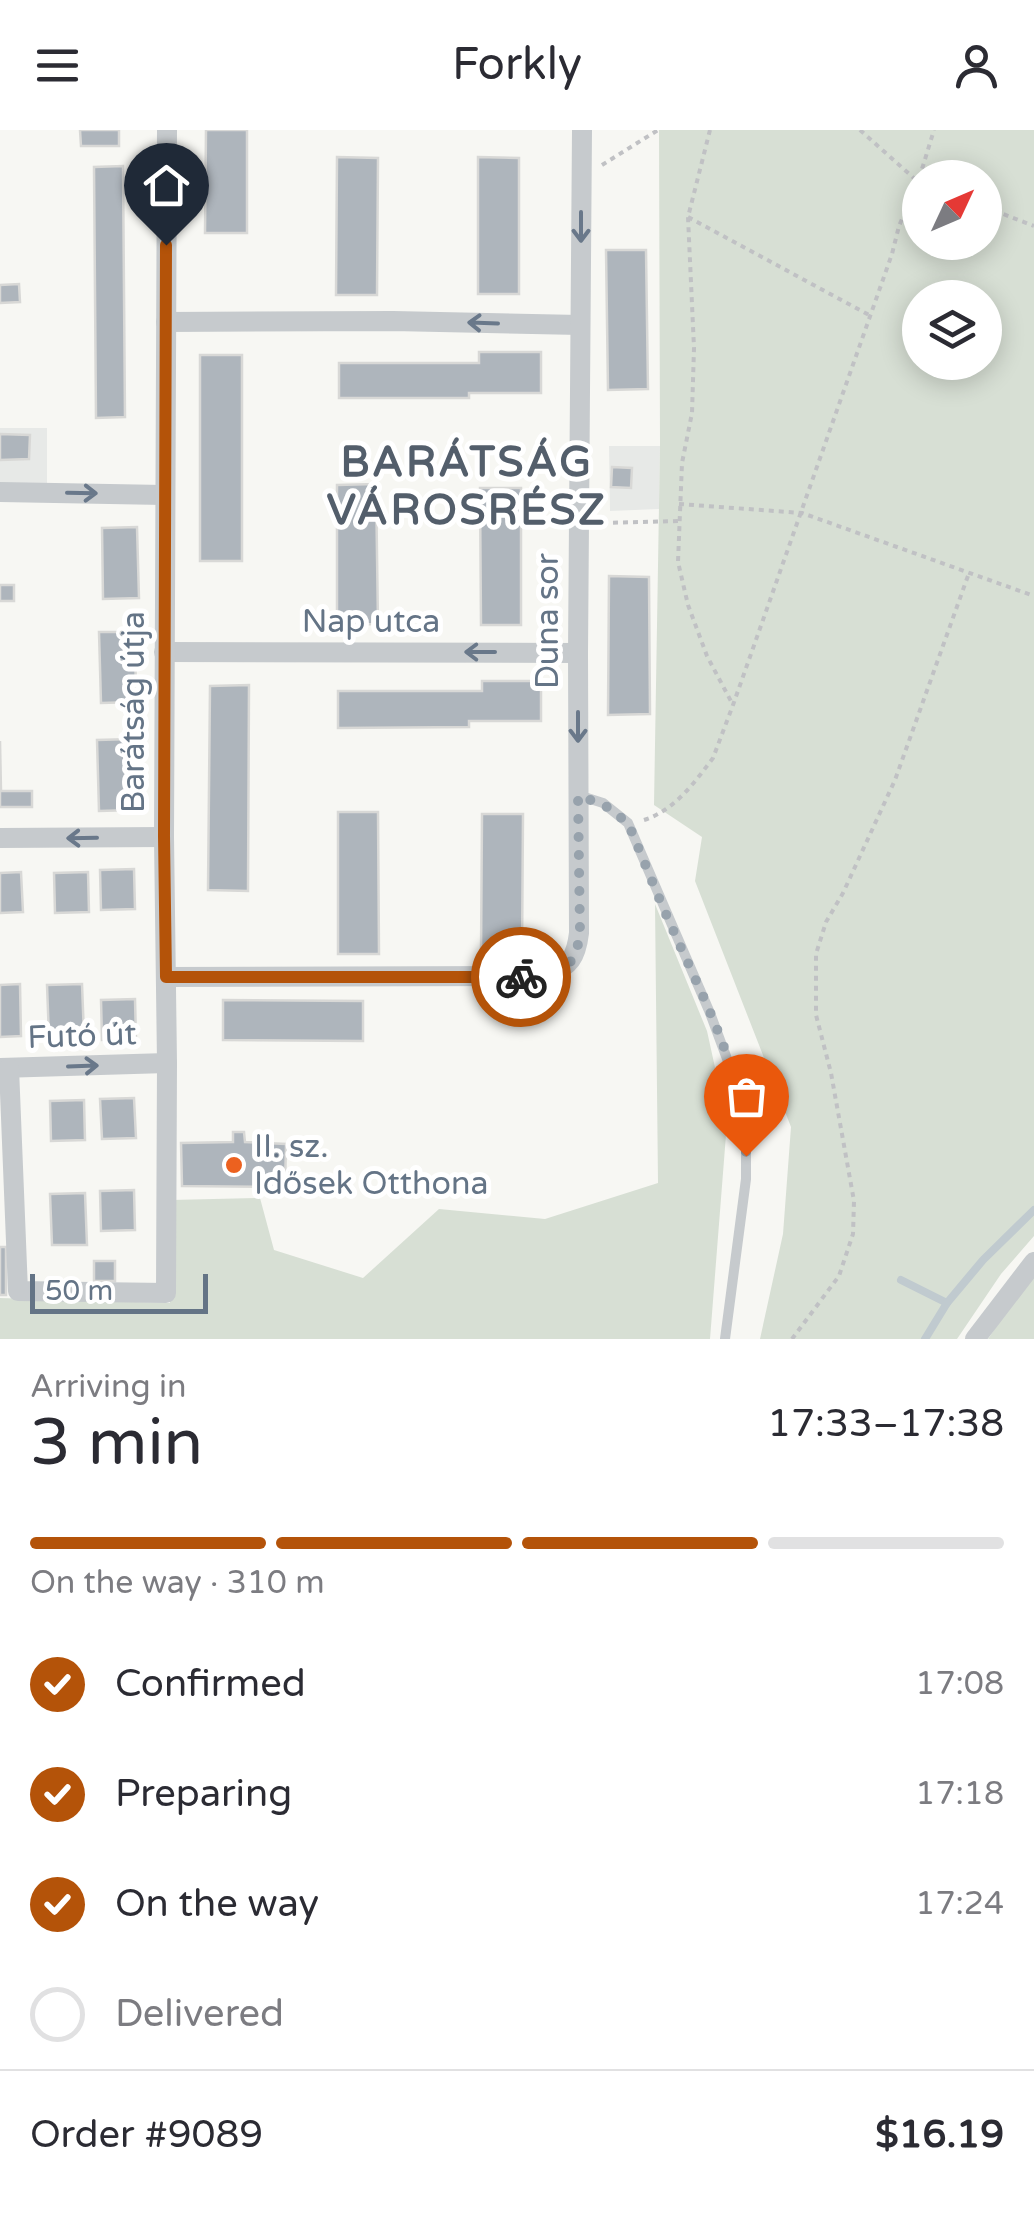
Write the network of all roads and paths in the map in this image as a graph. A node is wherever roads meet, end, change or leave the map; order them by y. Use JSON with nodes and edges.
{"nodes":[{"id":1,"x":166,"y":130,"type":"edge"},
{"id":2,"x":582,"y":130,"type":"edge"},
{"id":3,"x":658,"y":130,"type":"edge"},
{"id":4,"x":710,"y":130,"type":"edge"},
{"id":5,"x":860,"y":130,"type":"edge"},
{"id":6,"x":934,"y":130,"type":"edge"},
{"id":7,"x":925,"y":160,"type":"edge"},
{"id":8,"x":902,"y":167,"type":"edge"},
{"id":9,"x":594,"y":170,"type":"dead end"},
{"id":10,"x":1002,"y":214,"type":"edge"},
{"id":11,"x":688,"y":217,"type":"junction"},
{"id":12,"x":902,"y":218,"type":"edge"},
{"id":13,"x":1034,"y":226,"type":"edge"},
{"id":14,"x":870,"y":316,"type":"junction"},
{"id":15,"x":166,"y":322,"type":"junction"},
{"id":16,"x":580,"y":325,"type":"junction"},
{"id":17,"x":0,"y":492,"type":"edge"},
{"id":18,"x":164,"y":495,"type":"junction"},
{"id":19,"x":680,"y":504,"type":"junction"},
{"id":20,"x":802,"y":513,"type":"junction"},
{"id":21,"x":678,"y":521,"type":"junction"},
{"id":22,"x":593,"y":523,"type":"dead end"},
{"id":23,"x":969,"y":573,"type":"junction"},
{"id":24,"x":1034,"y":596,"type":"edge"},
{"id":25,"x":164,"y":652,"type":"junction"},
{"id":26,"x":578,"y":653,"type":"junction"},
{"id":27,"x":734,"y":705,"type":"junction"},
{"id":28,"x":578,"y":796,"type":"junction"},
{"id":29,"x":628,"y":823,"type":"junction"},
{"id":30,"x":164,"y":836,"type":"junction"},
{"id":31,"x":0,"y":838,"type":"edge"},
{"id":32,"x":166,"y":977,"type":"junction"},
{"id":33,"x":167,"y":1063,"type":"junction"},
{"id":34,"x":4,"y":1068,"type":"edge"},
{"id":35,"x":1034,"y":1262,"type":"edge"},
{"id":36,"x":725,"y":1339,"type":"edge"},
{"id":37,"x":792,"y":1339,"type":"edge"},
{"id":38,"x":974,"y":1339,"type":"edge"}],
"edges":[{"from":1,"to":15,"type":"street","name":"Barátság útja"},
{"from":2,"to":16,"type":"street","name":"Duna sor","one_way":true},
{"from":3,"to":9,"type":"path"},
{"from":4,"to":11,"type":"path"},
{"from":5,"to":8,"type":"path"},
{"from":6,"to":7,"type":"path"},
{"from":10,"to":13,"type":"path"},
{"from":11,"to":14,"type":"path"},
{"from":11,"to":19,"type":"path"},
{"from":12,"to":14,"type":"path"},
{"from":14,"to":20,"type":"path"},
{"from":16,"to":15,"type":"street","one_way":true},
{"from":15,"to":18,"type":"street","name":"Barátság útja"},
{"from":16,"to":26,"type":"street","name":"Duna sor"},
{"from":17,"to":18,"type":"street","one_way":true},
{"from":18,"to":25,"type":"street","name":"Barátság útja"},
{"from":19,"to":20,"type":"path"},
{"from":19,"to":21,"type":"path"},
{"from":20,"to":23,"type":"path"},
{"from":20,"to":27,"type":"path"},
{"from":21,"to":22,"type":"path"},
{"from":21,"to":27,"type":"path"},
{"from":23,"to":24,"type":"path"},
{"from":23,"to":37,"type":"path"},
{"from":26,"to":25,"type":"street","name":"Nap utca","one_way":true},
{"from":25,"to":30,"type":"street","name":"Barátság útja"},
{"from":26,"to":28,"type":"street","name":"Duna sor","one_way":true},
{"from":27,"to":29,"type":"path"},
{"from":28,"to":29,"type":"lane"},
{"from":28,"to":32,"type":"street","name":"Duna sor"},
{"from":29,"to":36,"type":"lane"},
{"from":30,"to":31,"type":"street","one_way":true},
{"from":30,"to":32,"type":"street","name":"Barátság útja"},
{"from":32,"to":33,"type":"street","name":"Barátság útja"},
{"from":34,"to":33,"type":"street","name":"Futó út","one_way":true},
{"from":33,"to":34,"type":"street","name":"Barátság útja"},
{"from":35,"to":38,"type":"street"}]}
